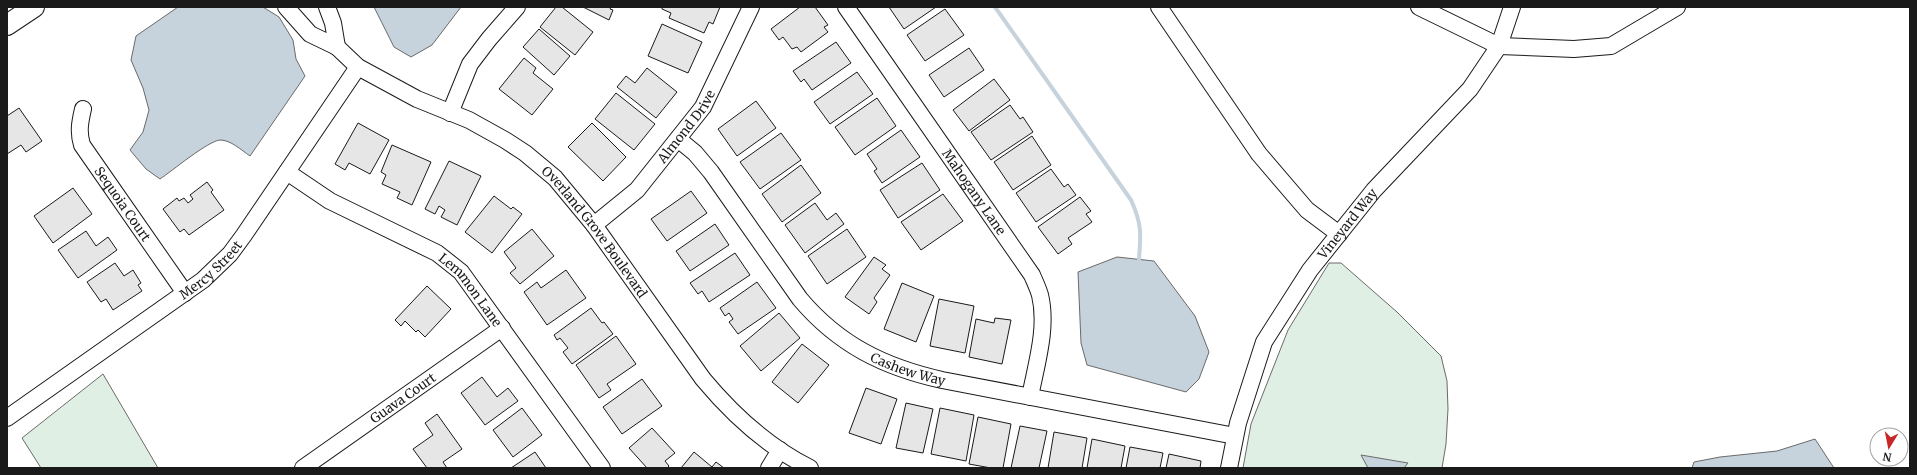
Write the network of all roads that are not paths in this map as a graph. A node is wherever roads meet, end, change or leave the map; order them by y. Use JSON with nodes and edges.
{"nodes":[{"id":1,"x":34,"y":7,"type":"edge"},
{"id":2,"x":286,"y":7,"type":"edge"},
{"id":3,"x":327,"y":7,"type":"edge"},
{"id":4,"x":517,"y":7,"type":"edge"},
{"id":5,"x":751,"y":7,"type":"edge"},
{"id":6,"x":846,"y":7,"type":"edge"},
{"id":7,"x":1159,"y":7,"type":"edge"},
{"id":8,"x":1419,"y":7,"type":"edge"},
{"id":9,"x":1512,"y":7,"type":"edge"},
{"id":10,"x":1677,"y":7,"type":"edge"},
{"id":11,"x":7,"y":25,"type":"edge"},
{"id":12,"x":1499,"y":46,"type":"junction"},
{"id":13,"x":337,"y":47,"type":"junction"},
{"id":14,"x":358,"y":67,"type":"junction"},
{"id":15,"x":83,"y":109,"type":"dead end"},
{"id":16,"x":450,"y":113,"type":"junction"},
{"id":17,"x":678,"y":139,"type":"junction"},
{"id":18,"x":287,"y":172,"type":"junction"},
{"id":19,"x":594,"y":224,"type":"junction"},
{"id":20,"x":1339,"y":234,"type":"junction"},
{"id":21,"x":185,"y":293,"type":"junction"},
{"id":22,"x":502,"y":328,"type":"junction"},
{"id":23,"x":1030,"y":397,"type":"junction"},
{"id":24,"x":7,"y":418,"type":"edge"},
{"id":25,"x":1235,"y":436,"type":"junction"},
{"id":26,"x":780,"y":450,"type":"junction"},
{"id":27,"x":303,"y":468,"type":"edge"},
{"id":28,"x":602,"y":468,"type":"edge"},
{"id":29,"x":769,"y":468,"type":"edge"},
{"id":30,"x":810,"y":468,"type":"edge"},
{"id":31,"x":1229,"y":468,"type":"edge"}],
"edges":[{"from":1,"to":11,"type":"main road"},
{"from":2,"to":13,"type":"street","name":"Overland Grove Boulevard"},
{"from":3,"to":13,"type":"street"},
{"from":4,"to":16,"type":"street"},
{"from":5,"to":17,"type":"street","name":"Almond Drive"},
{"from":6,"to":23,"type":"street","name":"Mahogany Lane"},
{"from":7,"to":20,"type":"street"},
{"from":8,"to":12,"type":"street"},
{"from":9,"to":12,"type":"street","name":"Vineyard Way"},
{"from":10,"to":12,"type":"street"},
{"from":12,"to":20,"type":"street","name":"Vineyard Way"},
{"from":13,"to":14,"type":"street","name":"Overland Grove Boulevard"},
{"from":14,"to":16,"type":"street","name":"Overland Grove Boulevard"},
{"from":14,"to":18,"type":"street","name":"Mercy Street"},
{"from":15,"to":21,"type":"street","name":"Sequoia Court"},
{"from":16,"to":19,"type":"street","name":"Overland Grove Boulevard"},
{"from":17,"to":19,"type":"street","name":"Almond Drive"},
{"from":17,"to":23,"type":"street","name":"Cashew Way"},
{"from":18,"to":21,"type":"street","name":"Mercy Street"},
{"from":18,"to":22,"type":"street","name":"Lemmon Lane"},
{"from":19,"to":26,"type":"street","name":"Overland Grove Boulevard"},
{"from":20,"to":25,"type":"street","name":"Vineyard Way"},
{"from":21,"to":24,"type":"street","name":"Mercy Street"},
{"from":22,"to":27,"type":"street","name":"Guava Court"},
{"from":22,"to":28,"type":"street","name":"Lemmon Lane"},
{"from":23,"to":25,"type":"street","name":"Cashew Way"},
{"from":25,"to":31,"type":"street","name":"Vineyard Way"},
{"from":26,"to":29,"type":"street"},
{"from":26,"to":30,"type":"street","name":"Overland Grove Boulevard"}]}
